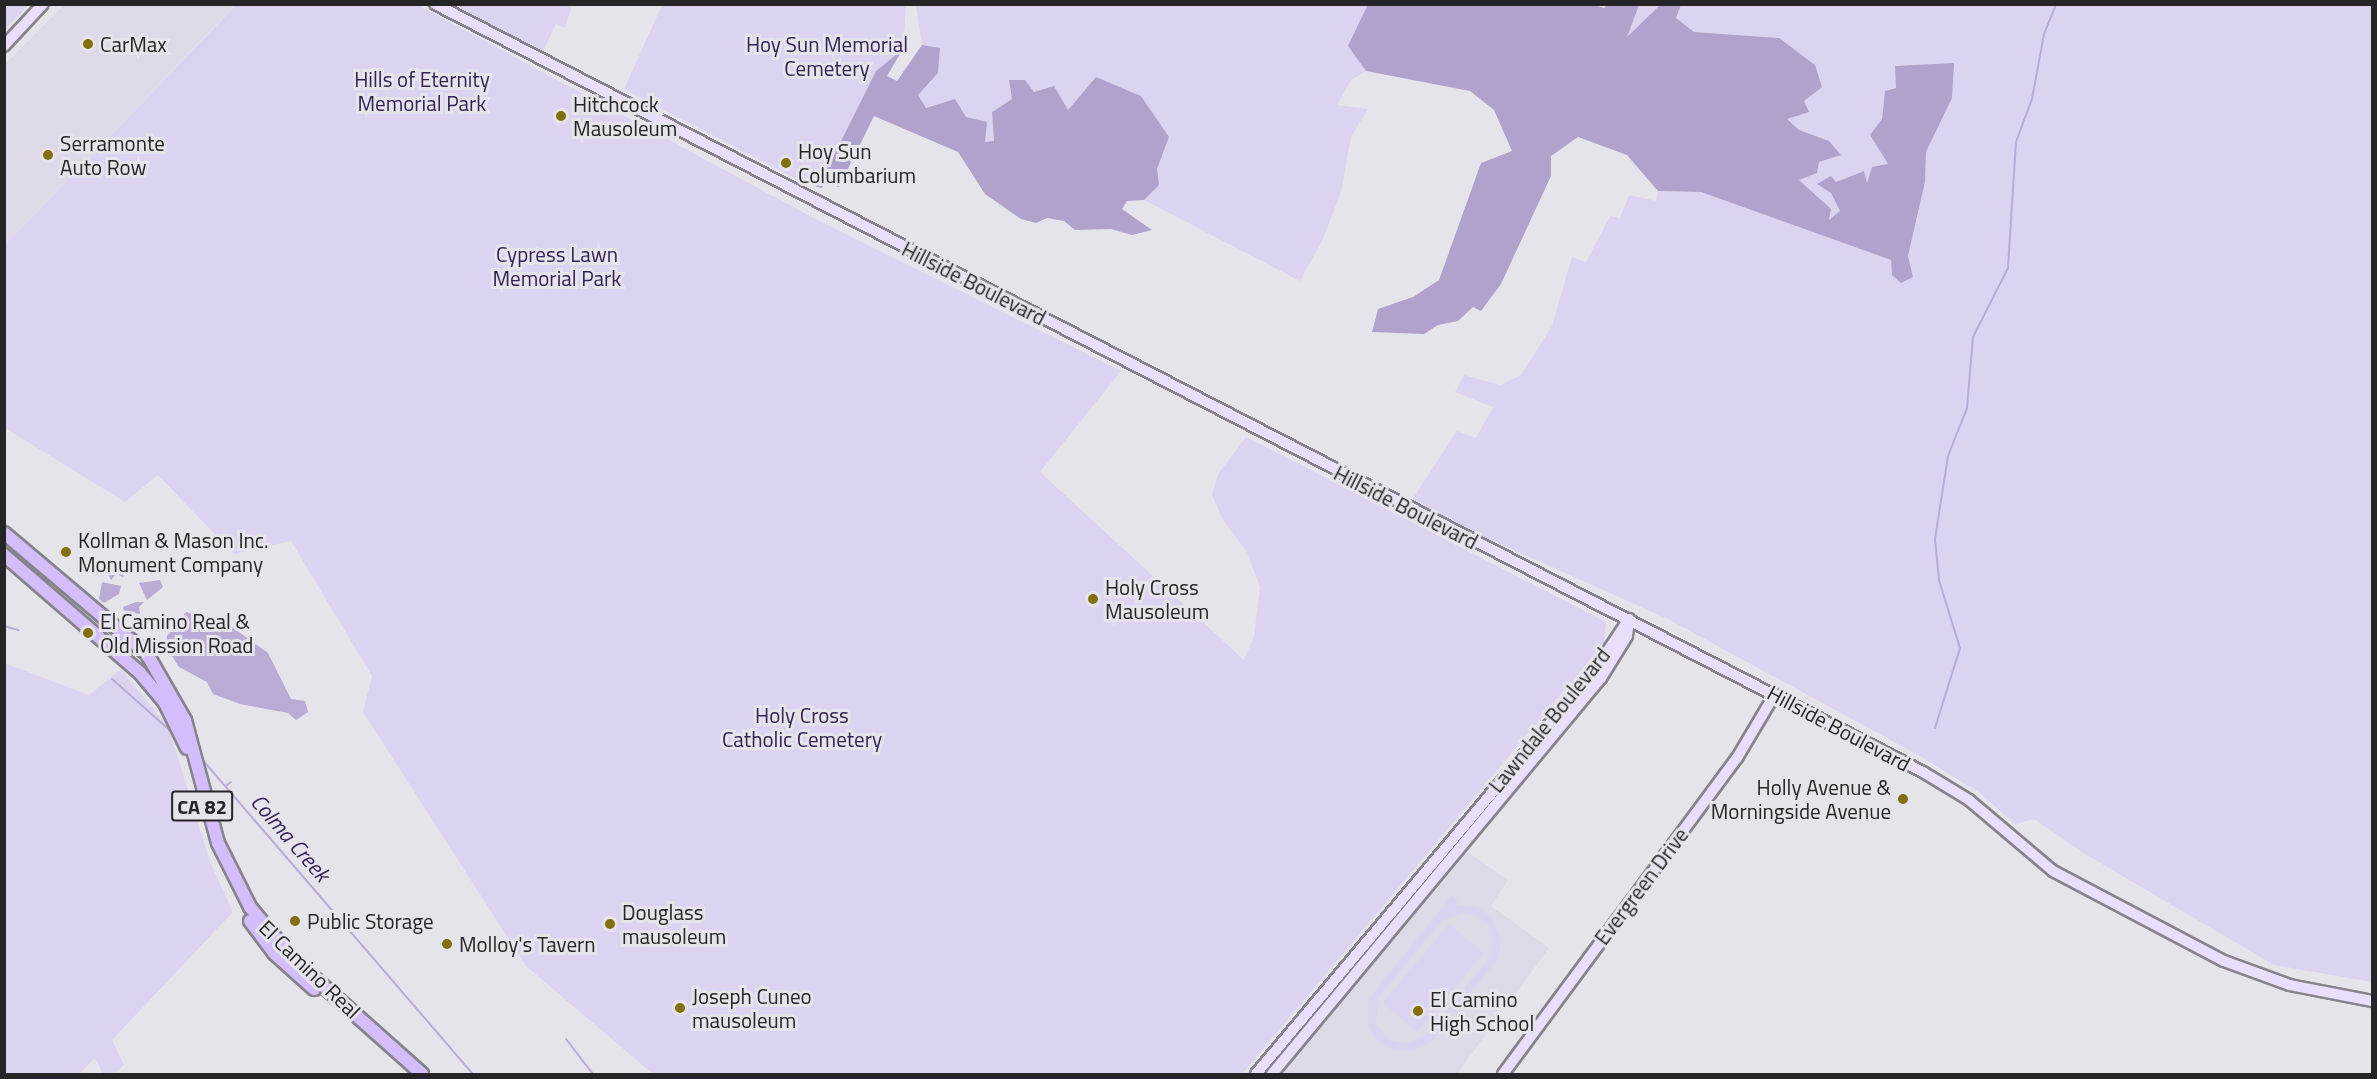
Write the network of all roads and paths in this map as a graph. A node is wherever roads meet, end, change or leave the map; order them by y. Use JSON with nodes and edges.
{"nodes":[{"id":1,"x":43,"y":4,"type":"edge"},
{"id":2,"x":435,"y":4,"type":"edge"},
{"id":3,"x":4,"y":46,"type":"edge"},
{"id":4,"x":4,"y":533,"type":"edge"},
{"id":5,"x":4,"y":555,"type":"edge"},
{"id":6,"x":1629,"y":619,"type":"junction"},
{"id":7,"x":1775,"y":694,"type":"junction"},
{"id":8,"x":2373,"y":1001,"type":"edge"},
{"id":9,"x":413,"y":1074,"type":"edge"},
{"id":10,"x":422,"y":1074,"type":"edge"},
{"id":11,"x":1256,"y":1074,"type":"edge"},
{"id":12,"x":1272,"y":1074,"type":"edge"},
{"id":13,"x":1503,"y":1074,"type":"edge"}],
"edges":[{"from":1,"to":3,"type":"main road"},
{"from":2,"to":6,"type":"main road","name":"Hillside Boulevard"},
{"from":4,"to":10,"type":"main road","name":"El Camino Real","number":"CA 82"},
{"from":5,"to":9,"type":"main road","name":"El Camino Real","number":"CA 82"},
{"from":6,"to":7,"type":"main road","name":"Hillside Boulevard"},
{"from":6,"to":11,"type":"main road","name":"Lawndale Boulevard"},
{"from":6,"to":12,"type":"main road","name":"Lawndale Boulevard"},
{"from":7,"to":8,"type":"main road","name":"Hillside Boulevard"},
{"from":7,"to":13,"type":"main road","name":"Evergreen Drive"}]}
